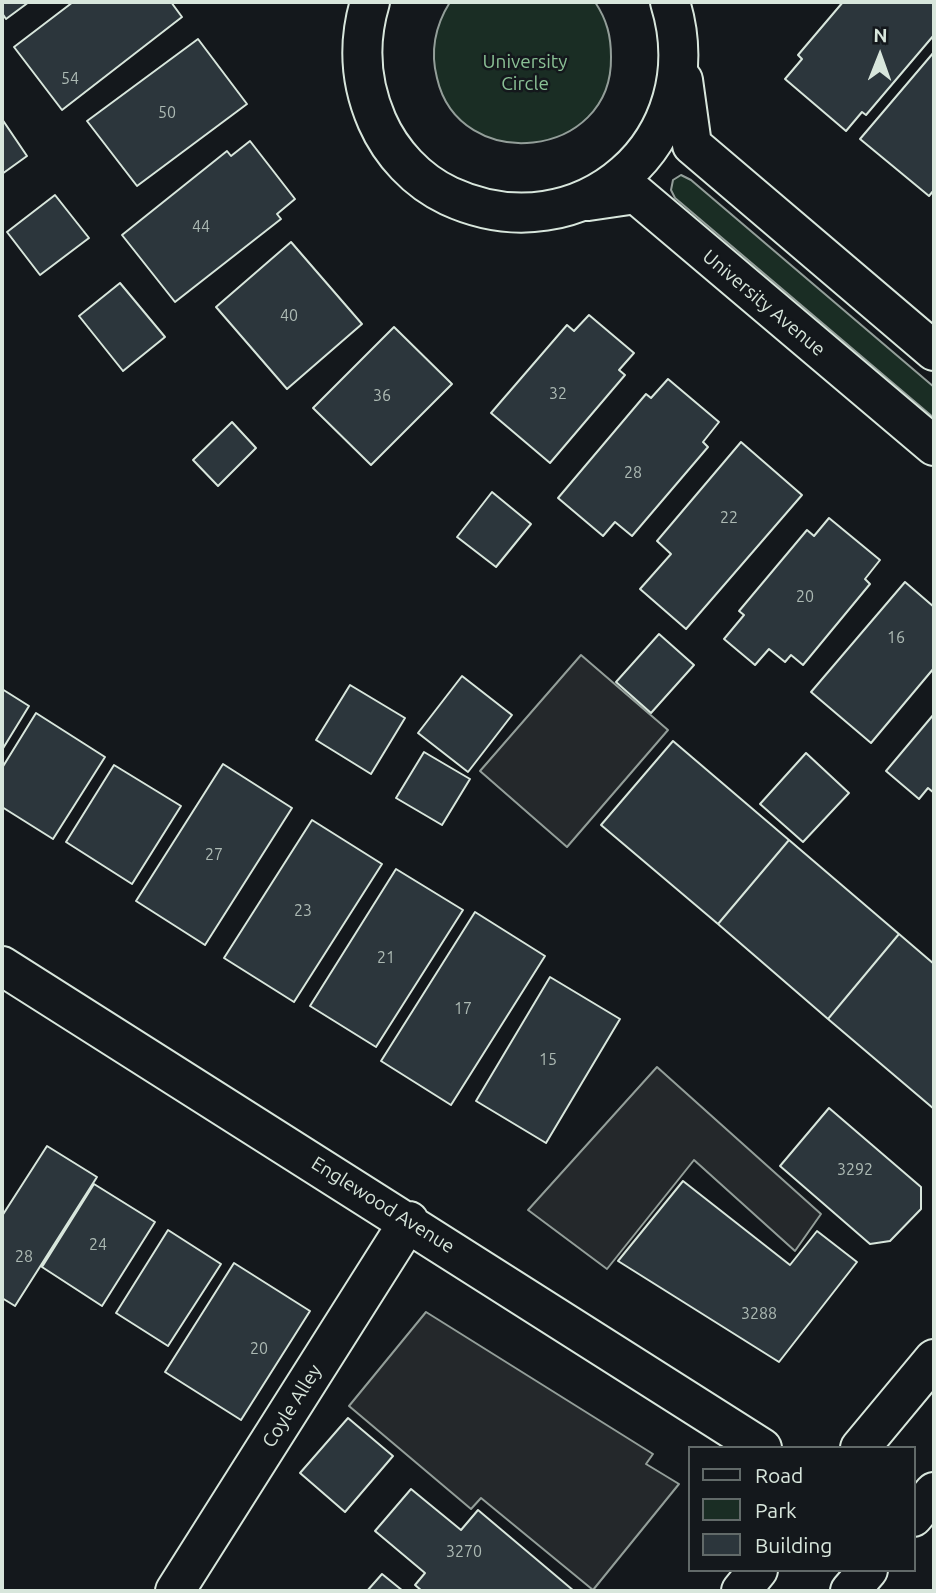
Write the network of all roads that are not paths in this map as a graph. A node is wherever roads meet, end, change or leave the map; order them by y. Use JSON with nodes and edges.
{"nodes":[{"id":1,"x":670,"y":2,"type":"edge"},
{"id":2,"x":360,"y":9,"type":"edge"},
{"id":3,"x":680,"y":60,"type":"junction"},
{"id":4,"x":582,"y":202,"type":"junction"},
{"id":5,"x":934,"y":351,"type":"edge"},
{"id":6,"x":934,"y":446,"type":"edge"},
{"id":7,"x":2,"y":966,"type":"edge"},
{"id":8,"x":409,"y":1221,"type":"junction"},
{"id":9,"x":934,"y":1359,"type":"edge"},
{"id":10,"x":759,"y":1446,"type":"edge"},
{"id":11,"x":862,"y":1446,"type":"edge"},
{"id":12,"x":934,"y":1492,"type":"edge"},
{"id":13,"x":915,"y":1515,"type":"edge"},
{"id":14,"x":756,"y":1572,"type":"edge"},
{"id":15,"x":866,"y":1572,"type":"edge"},
{"id":16,"x":175,"y":1591,"type":"edge"},
{"id":17,"x":741,"y":1591,"type":"edge"},
{"id":18,"x":850,"y":1591,"type":"edge"}],
"edges":[{"from":1,"to":3,"type":"street"},
{"from":2,"to":4,"type":"street"},
{"from":3,"to":4,"type":"street"},
{"from":3,"to":5,"type":"street"},
{"from":4,"to":6,"type":"street","name":"University Avenue"},
{"from":7,"to":8,"type":"street","name":"Englewood Avenue"},
{"from":8,"to":10,"type":"street","name":"Englewood Avenue"},
{"from":8,"to":16,"type":"street","name":"Coyle Alley"},
{"from":9,"to":11,"type":"street"},
{"from":12,"to":13,"type":"street"},
{"from":14,"to":17,"type":"street"},
{"from":15,"to":18,"type":"street"}]}
